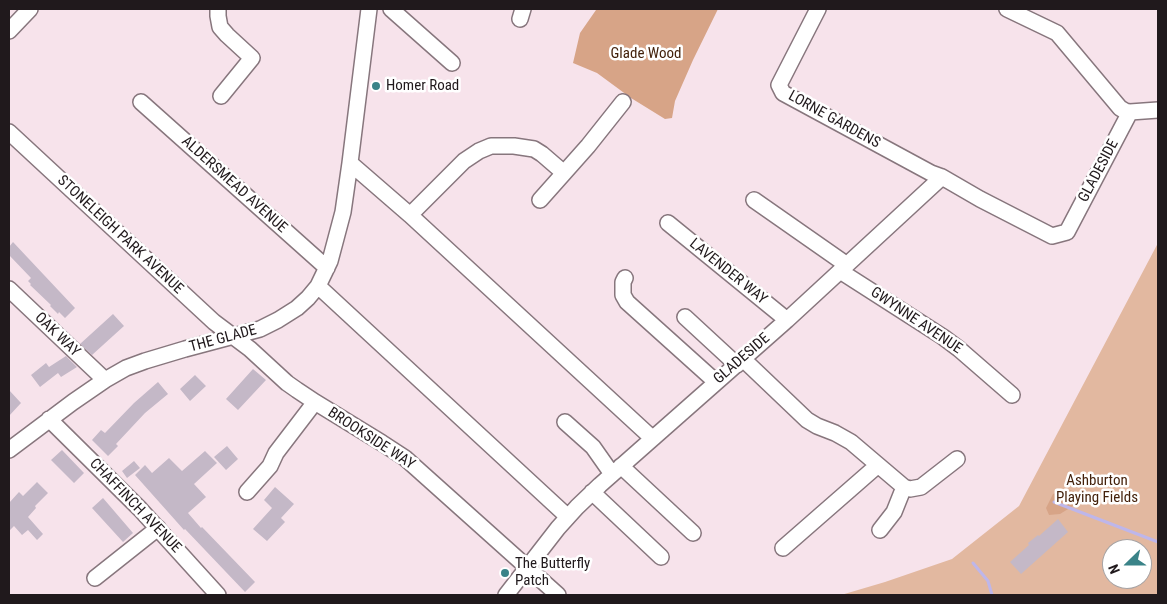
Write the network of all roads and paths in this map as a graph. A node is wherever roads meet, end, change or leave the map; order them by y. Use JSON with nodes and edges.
{"nodes":[{"id":1,"x":30,"y":9,"type":"edge"},
{"id":2,"x":218,"y":9,"type":"edge"},
{"id":3,"x":369,"y":9,"type":"edge"},
{"id":4,"x":391,"y":9,"type":"edge"},
{"id":5,"x":818,"y":9,"type":"edge"},
{"id":6,"x":1007,"y":9,"type":"edge"},
{"id":7,"x":9,"y":31,"type":"edge"},
{"id":8,"x":452,"y":63,"type":"dead end"},
{"id":9,"x":221,"y":96,"type":"dead end"},
{"id":10,"x":141,"y":102,"type":"dead end"},
{"id":11,"x":623,"y":102,"type":"dead end"},
{"id":12,"x":1158,"y":110,"type":"edge"},
{"id":13,"x":1130,"y":112,"type":"junction"},
{"id":14,"x":9,"y":132,"type":"edge"},
{"id":15,"x":350,"y":164,"type":"junction"},
{"id":16,"x":564,"y":173,"type":"junction"},
{"id":17,"x":942,"y":177,"type":"junction"},
{"id":18,"x":540,"y":200,"type":"dead end"},
{"id":19,"x":754,"y":200,"type":"dead end"},
{"id":20,"x":410,"y":215,"type":"junction"},
{"id":21,"x":668,"y":223,"type":"dead end"},
{"id":22,"x":327,"y":268,"type":"junction"},
{"id":23,"x":843,"y":268,"type":"junction"},
{"id":24,"x":625,"y":278,"type":"dead end"},
{"id":25,"x":318,"y":286,"type":"junction"},
{"id":26,"x":9,"y":289,"type":"edge"},
{"id":27,"x":685,"y":317,"type":"dead end"},
{"id":28,"x":787,"y":320,"type":"junction"},
{"id":29,"x":233,"y":336,"type":"junction"},
{"id":30,"x":740,"y":362,"type":"junction"},
{"id":31,"x":104,"y":380,"type":"junction"},
{"id":32,"x":716,"y":382,"type":"junction"},
{"id":33,"x":1012,"y":395,"type":"dead end"},
{"id":34,"x":315,"y":402,"type":"junction"},
{"id":35,"x":49,"y":419,"type":"junction"},
{"id":36,"x":565,"y":422,"type":"dead end"},
{"id":37,"x":652,"y":438,"type":"junction"},
{"id":38,"x":11,"y":444,"type":"edge"},
{"id":39,"x":958,"y":459,"type":"dead end"},
{"id":40,"x":878,"y":465,"type":"junction"},
{"id":41,"x":616,"y":470,"type":"junction"},
{"id":42,"x":904,"y":486,"type":"junction"},
{"id":43,"x":247,"y":492,"type":"dead end"},
{"id":44,"x":592,"y":492,"type":"junction"},
{"id":45,"x":568,"y":517,"type":"junction"},
{"id":46,"x":158,"y":528,"type":"junction"},
{"id":47,"x":880,"y":530,"type":"dead end"},
{"id":48,"x":693,"y":533,"type":"dead end"},
{"id":49,"x":783,"y":548,"type":"dead end"},
{"id":50,"x":661,"y":557,"type":"dead end"},
{"id":51,"x":527,"y":567,"type":"junction"},
{"id":52,"x":96,"y":578,"type":"dead end"},
{"id":53,"x":218,"y":595,"type":"edge"},
{"id":54,"x":506,"y":595,"type":"edge"},
{"id":55,"x":558,"y":595,"type":"edge"}],
"edges":[{"from":1,"to":7,"type":"street"},
{"from":2,"to":9,"type":"street"},
{"from":3,"to":15,"type":"street","name":"THE GLADE"},
{"from":4,"to":8,"type":"street"},
{"from":5,"to":17,"type":"street","name":"LORNE GARDENS"},
{"from":6,"to":13,"type":"street"},
{"from":10,"to":22,"type":"street","name":"ALDERSMEAD AVENUE"},
{"from":11,"to":16,"type":"street"},
{"from":12,"to":13,"type":"street"},
{"from":13,"to":17,"type":"street","name":"GLADESIDE"},
{"from":14,"to":29,"type":"street","name":"STONELEIGH PARK AVENUE"},
{"from":15,"to":20,"type":"street"},
{"from":15,"to":22,"type":"street","name":"THE GLADE"},
{"from":16,"to":18,"type":"street"},
{"from":16,"to":20,"type":"street"},
{"from":17,"to":23,"type":"street","name":"GLADESIDE"},
{"from":19,"to":23,"type":"street","name":"GWYNNE AVENUE"},
{"from":20,"to":37,"type":"street"},
{"from":21,"to":28,"type":"street","name":"LAVENDER WAY"},
{"from":22,"to":25,"type":"street","name":"THE GLADE"},
{"from":23,"to":28,"type":"street","name":"GLADESIDE"},
{"from":23,"to":33,"type":"street","name":"GWYNNE AVENUE"},
{"from":24,"to":32,"type":"street"},
{"from":25,"to":29,"type":"street","name":"THE GLADE"},
{"from":25,"to":45,"type":"street"},
{"from":26,"to":31,"type":"street","name":"OAK WAY"},
{"from":27,"to":30,"type":"street"},
{"from":28,"to":30,"type":"street","name":"GLADESIDE"},
{"from":29,"to":31,"type":"street","name":"THE GLADE"},
{"from":29,"to":34,"type":"street","name":"BROOKSIDE WAY"},
{"from":30,"to":32,"type":"street","name":"GLADESIDE"},
{"from":30,"to":40,"type":"street"},
{"from":31,"to":35,"type":"street","name":"THE GLADE"},
{"from":32,"to":37,"type":"street","name":"GLADESIDE"},
{"from":34,"to":43,"type":"street"},
{"from":34,"to":51,"type":"street","name":"BROOKSIDE WAY"},
{"from":35,"to":38,"type":"street","name":"THE GLADE"},
{"from":35,"to":46,"type":"street","name":"CHAFFINCH AVENUE"},
{"from":36,"to":41,"type":"street"},
{"from":37,"to":41,"type":"street","name":"GLADESIDE"},
{"from":39,"to":42,"type":"street"},
{"from":40,"to":42,"type":"street"},
{"from":40,"to":49,"type":"street"},
{"from":41,"to":44,"type":"street","name":"GLADESIDE"},
{"from":41,"to":48,"type":"street"},
{"from":42,"to":47,"type":"street"},
{"from":44,"to":45,"type":"street","name":"GLADESIDE"},
{"from":44,"to":50,"type":"street"},
{"from":45,"to":51,"type":"street","name":"GLADESIDE"},
{"from":46,"to":52,"type":"street"},
{"from":46,"to":53,"type":"street","name":"CHAFFINCH AVENUE"},
{"from":51,"to":54,"type":"street","name":"GLADESIDE"},
{"from":51,"to":55,"type":"street","name":"BROOKSIDE WAY"}]}
